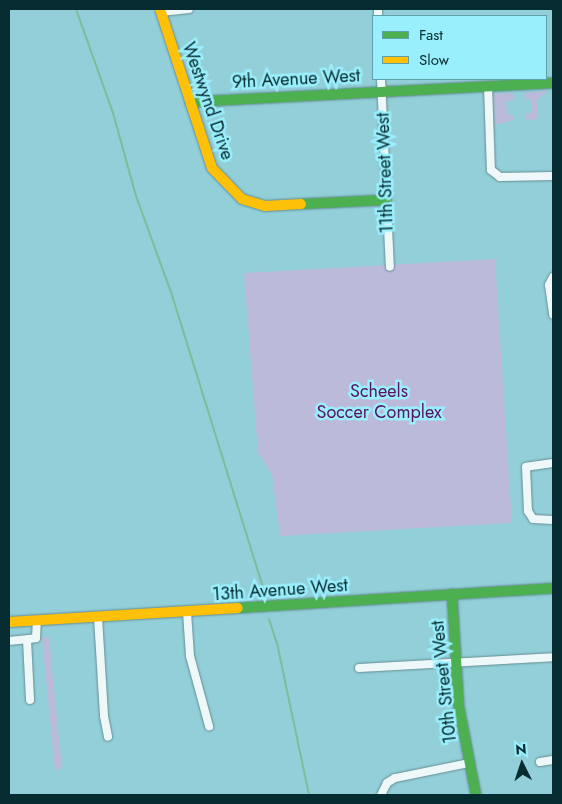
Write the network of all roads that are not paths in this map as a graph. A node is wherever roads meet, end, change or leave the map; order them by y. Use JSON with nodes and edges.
{"nodes":[{"id":1,"x":189,"y":9,"type":"edge"},
{"id":2,"x":160,"y":10,"type":"edge"},
{"id":3,"x":382,"y":80,"type":"edge"},
{"id":4,"x":553,"y":83,"type":"edge"},
{"id":5,"x":488,"y":86,"type":"junction"},
{"id":6,"x":382,"y":90,"type":"junction"},
{"id":7,"x":190,"y":102,"type":"junction"},
{"id":8,"x":553,"y":176,"type":"edge"},
{"id":9,"x":386,"y":200,"type":"junction"},
{"id":10,"x":390,"y":268,"type":"dead end"},
{"id":11,"x":553,"y":278,"type":"edge"},
{"id":12,"x":553,"y":315,"type":"edge"},
{"id":13,"x":553,"y":463,"type":"edge"},
{"id":14,"x":553,"y":520,"type":"edge"},
{"id":15,"x":553,"y":588,"type":"edge"},
{"id":16,"x":452,"y":594,"type":"junction"},
{"id":17,"x":187,"y":612,"type":"junction"},
{"id":18,"x":98,"y":617,"type":"junction"},
{"id":19,"x":37,"y":621,"type":"junction"},
{"id":20,"x":9,"y":622,"type":"edge"},
{"id":21,"x":26,"y":640,"type":"junction"},
{"id":22,"x":9,"y":641,"type":"edge"},
{"id":23,"x":553,"y":657,"type":"edge"},
{"id":24,"x":456,"y":663,"type":"junction"},
{"id":25,"x":359,"y":668,"type":"dead end"},
{"id":26,"x":30,"y":700,"type":"dead end"},
{"id":27,"x":209,"y":726,"type":"dead end"},
{"id":28,"x":108,"y":737,"type":"dead end"},
{"id":29,"x":553,"y":760,"type":"edge"},
{"id":30,"x":540,"y":762,"type":"dead end"},
{"id":31,"x":469,"y":763,"type":"junction"},
{"id":32,"x":382,"y":792,"type":"edge"},
{"id":33,"x":476,"y":795,"type":"edge"}],
"edges":[{"from":1,"to":2,"type":"street"},
{"from":2,"to":7,"type":"street","name":"Westwynd Drive"},
{"from":3,"to":6,"type":"street","name":"11th Street West"},
{"from":4,"to":5,"type":"street","name":"9th Avenue West"},
{"from":5,"to":6,"type":"street","name":"9th Avenue West"},
{"from":5,"to":8,"type":"street"},
{"from":6,"to":7,"type":"street","name":"9th Avenue West"},
{"from":6,"to":9,"type":"street","name":"11th Street West"},
{"from":7,"to":9,"type":"street","name":"Westwynd Drive"},
{"from":9,"to":10,"type":"street","name":"11th Street West"},
{"from":11,"to":12,"type":"street"},
{"from":13,"to":14,"type":"street"},
{"from":15,"to":16,"type":"street","name":"13th Avenue West"},
{"from":16,"to":17,"type":"street","name":"13th Avenue West"},
{"from":16,"to":24,"type":"street","name":"10th Street West"},
{"from":17,"to":18,"type":"street","name":"13th Avenue West"},
{"from":17,"to":27,"type":"street"},
{"from":18,"to":19,"type":"street","name":"13th Avenue West"},
{"from":18,"to":28,"type":"street"},
{"from":19,"to":20,"type":"street","name":"13th Avenue West"},
{"from":19,"to":21,"type":"street"},
{"from":21,"to":22,"type":"street"},
{"from":21,"to":26,"type":"street"},
{"from":23,"to":24,"type":"street"},
{"from":24,"to":25,"type":"street"},
{"from":24,"to":31,"type":"street","name":"10th Street West"},
{"from":29,"to":30,"type":"street"},
{"from":31,"to":32,"type":"street"},
{"from":31,"to":33,"type":"street","name":"10th Street West"}]}
